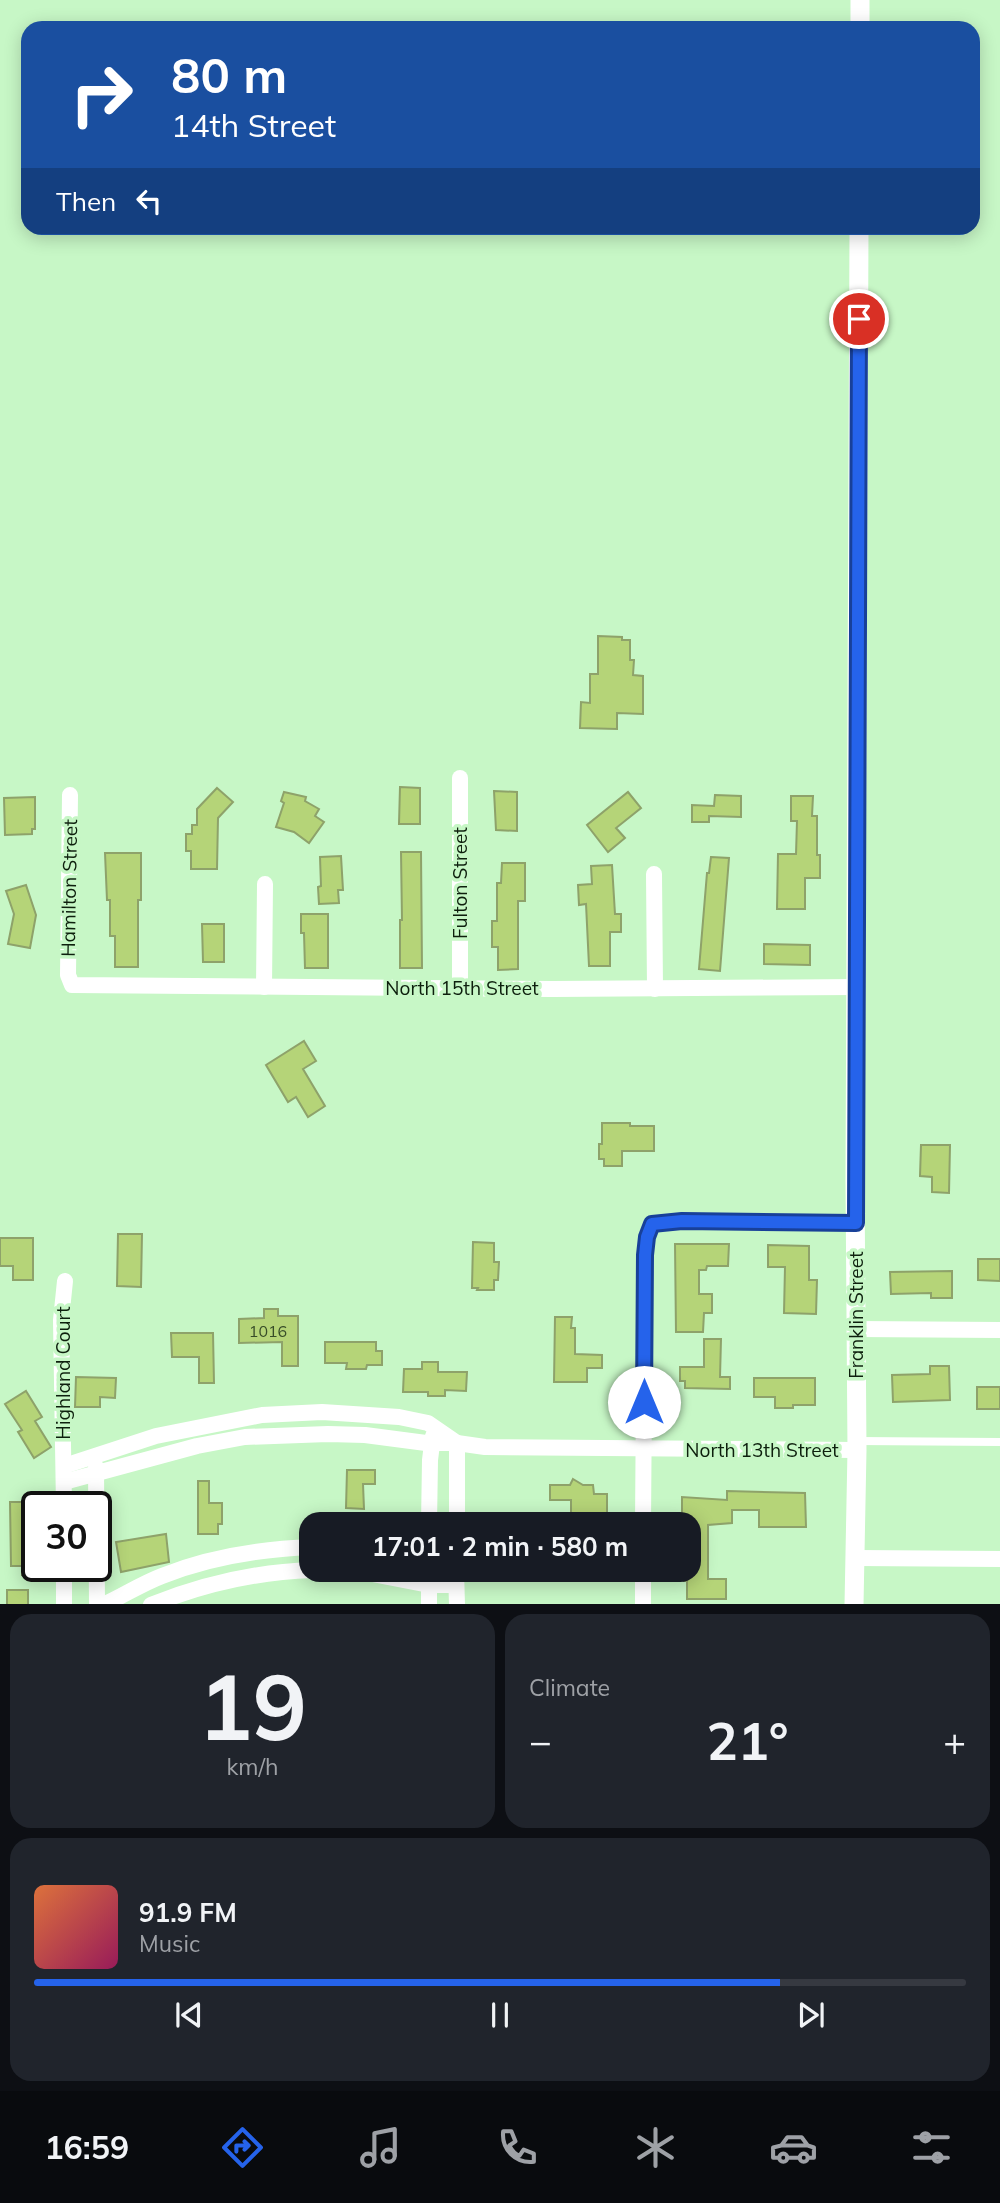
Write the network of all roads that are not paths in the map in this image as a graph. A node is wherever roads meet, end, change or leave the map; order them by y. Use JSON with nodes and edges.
{"nodes":[{"id":1,"x":860,"y":0,"type":"edge"},
{"id":2,"x":860,"y":21,"type":"edge"},
{"id":3,"x":859,"y":235,"type":"edge"},
{"id":4,"x":460,"y":778,"type":"dead end"},
{"id":5,"x":70,"y":795,"type":"dead end"},
{"id":6,"x":653,"y":874,"type":"dead end"},
{"id":7,"x":265,"y":884,"type":"dead end"},
{"id":8,"x":70,"y":980,"type":"joint"},
{"id":9,"x":264,"y":987,"type":"junction"},
{"id":10,"x":460,"y":988,"type":"junction"},
{"id":11,"x":857,"y":988,"type":"junction"},
{"id":12,"x":655,"y":989,"type":"junction"},
{"id":13,"x":856,"y":1223,"type":"junction"},
{"id":14,"x":65,"y":1281,"type":"dead end"},
{"id":15,"x":857,"y":1329,"type":"junction"},
{"id":16,"x":1000,"y":1330,"type":"edge"},
{"id":17,"x":435,"y":1427,"type":"junction"},
{"id":18,"x":1000,"y":1441,"type":"edge"},
{"id":19,"x":457,"y":1443,"type":"junction"},
{"id":20,"x":431,"y":1444,"type":"junction"},
{"id":21,"x":857,"y":1446,"type":"junction"},
{"id":22,"x":644,"y":1449,"type":"junction"},
{"id":23,"x":94,"y":1457,"type":"junction"},
{"id":24,"x":64,"y":1474,"type":"junction"},
{"id":25,"x":97,"y":1474,"type":"junction"},
{"id":26,"x":64,"y":1491,"type":"edge"},
{"id":27,"x":429,"y":1512,"type":"edge"},
{"id":28,"x":457,"y":1512,"type":"edge"},
{"id":29,"x":643,"y":1512,"type":"edge"},
{"id":30,"x":299,"y":1548,"type":"edge"},
{"id":31,"x":856,"y":1558,"type":"junction"},
{"id":32,"x":1000,"y":1559,"type":"edge"},
{"id":33,"x":299,"y":1570,"type":"edge"},
{"id":34,"x":64,"y":1582,"type":"edge"},
{"id":35,"x":429,"y":1582,"type":"edge"},
{"id":36,"x":456,"y":1582,"type":"edge"},
{"id":37,"x":643,"y":1582,"type":"edge"},
{"id":38,"x":64,"y":1604,"type":"edge"},
{"id":39,"x":97,"y":1604,"type":"edge"},
{"id":40,"x":105,"y":1604,"type":"edge"},
{"id":41,"x":154,"y":1604,"type":"edge"},
{"id":42,"x":429,"y":1604,"type":"edge"},
{"id":43,"x":457,"y":1604,"type":"edge"},
{"id":44,"x":643,"y":1604,"type":"edge"},
{"id":45,"x":855,"y":1604,"type":"edge"}],
"edges":[{"from":1,"to":2,"type":"street"},
{"from":3,"to":11,"type":"street","name":"Franklin Street"},
{"from":4,"to":10,"type":"street","name":"Fulton Street"},
{"from":5,"to":8,"type":"street","name":"Hamilton Street"},
{"from":6,"to":12,"type":"street"},
{"from":7,"to":9,"type":"street"},
{"from":8,"to":9,"type":"street","name":"North 15th Street"},
{"from":9,"to":10,"type":"street","name":"North 15th Street"},
{"from":10,"to":12,"type":"street","name":"North 15th Street"},
{"from":11,"to":12,"type":"street","name":"North 15th Street"},
{"from":11,"to":13,"type":"street","name":"Franklin Street"},
{"from":13,"to":15,"type":"street","name":"Franklin Street"},
{"from":13,"to":22,"type":"street"},
{"from":14,"to":24,"type":"street","name":"Highland Court"},
{"from":15,"to":16,"type":"street"},
{"from":15,"to":21,"type":"street","name":"Franklin Street"},
{"from":17,"to":19,"type":"street"},
{"from":17,"to":20,"type":"street"},
{"from":17,"to":23,"type":"street"},
{"from":18,"to":21,"type":"lane"},
{"from":19,"to":20,"type":"street","name":"North 13th Street"},
{"from":19,"to":22,"type":"street","name":"North 13th Street"},
{"from":19,"to":28,"type":"street"},
{"from":20,"to":25,"type":"street","name":"North 13th Street"},
{"from":20,"to":27,"type":"street"},
{"from":21,"to":22,"type":"street","name":"North 13th Street"},
{"from":21,"to":31,"type":"street","name":"Franklin Street"},
{"from":22,"to":29,"type":"street"},
{"from":23,"to":24,"type":"street"},
{"from":23,"to":25,"type":"street"},
{"from":24,"to":25,"type":"street","name":"North 13th Street"},
{"from":24,"to":26,"type":"street","name":"Highland Court"},
{"from":25,"to":39,"type":"street"},
{"from":30,"to":40,"type":"street"},
{"from":31,"to":32,"type":"street"},
{"from":31,"to":45,"type":"street","name":"Franklin Street"},
{"from":33,"to":41,"type":"street"},
{"from":34,"to":38,"type":"street"},
{"from":35,"to":42,"type":"street"},
{"from":36,"to":43,"type":"street"},
{"from":37,"to":44,"type":"street"}]}
